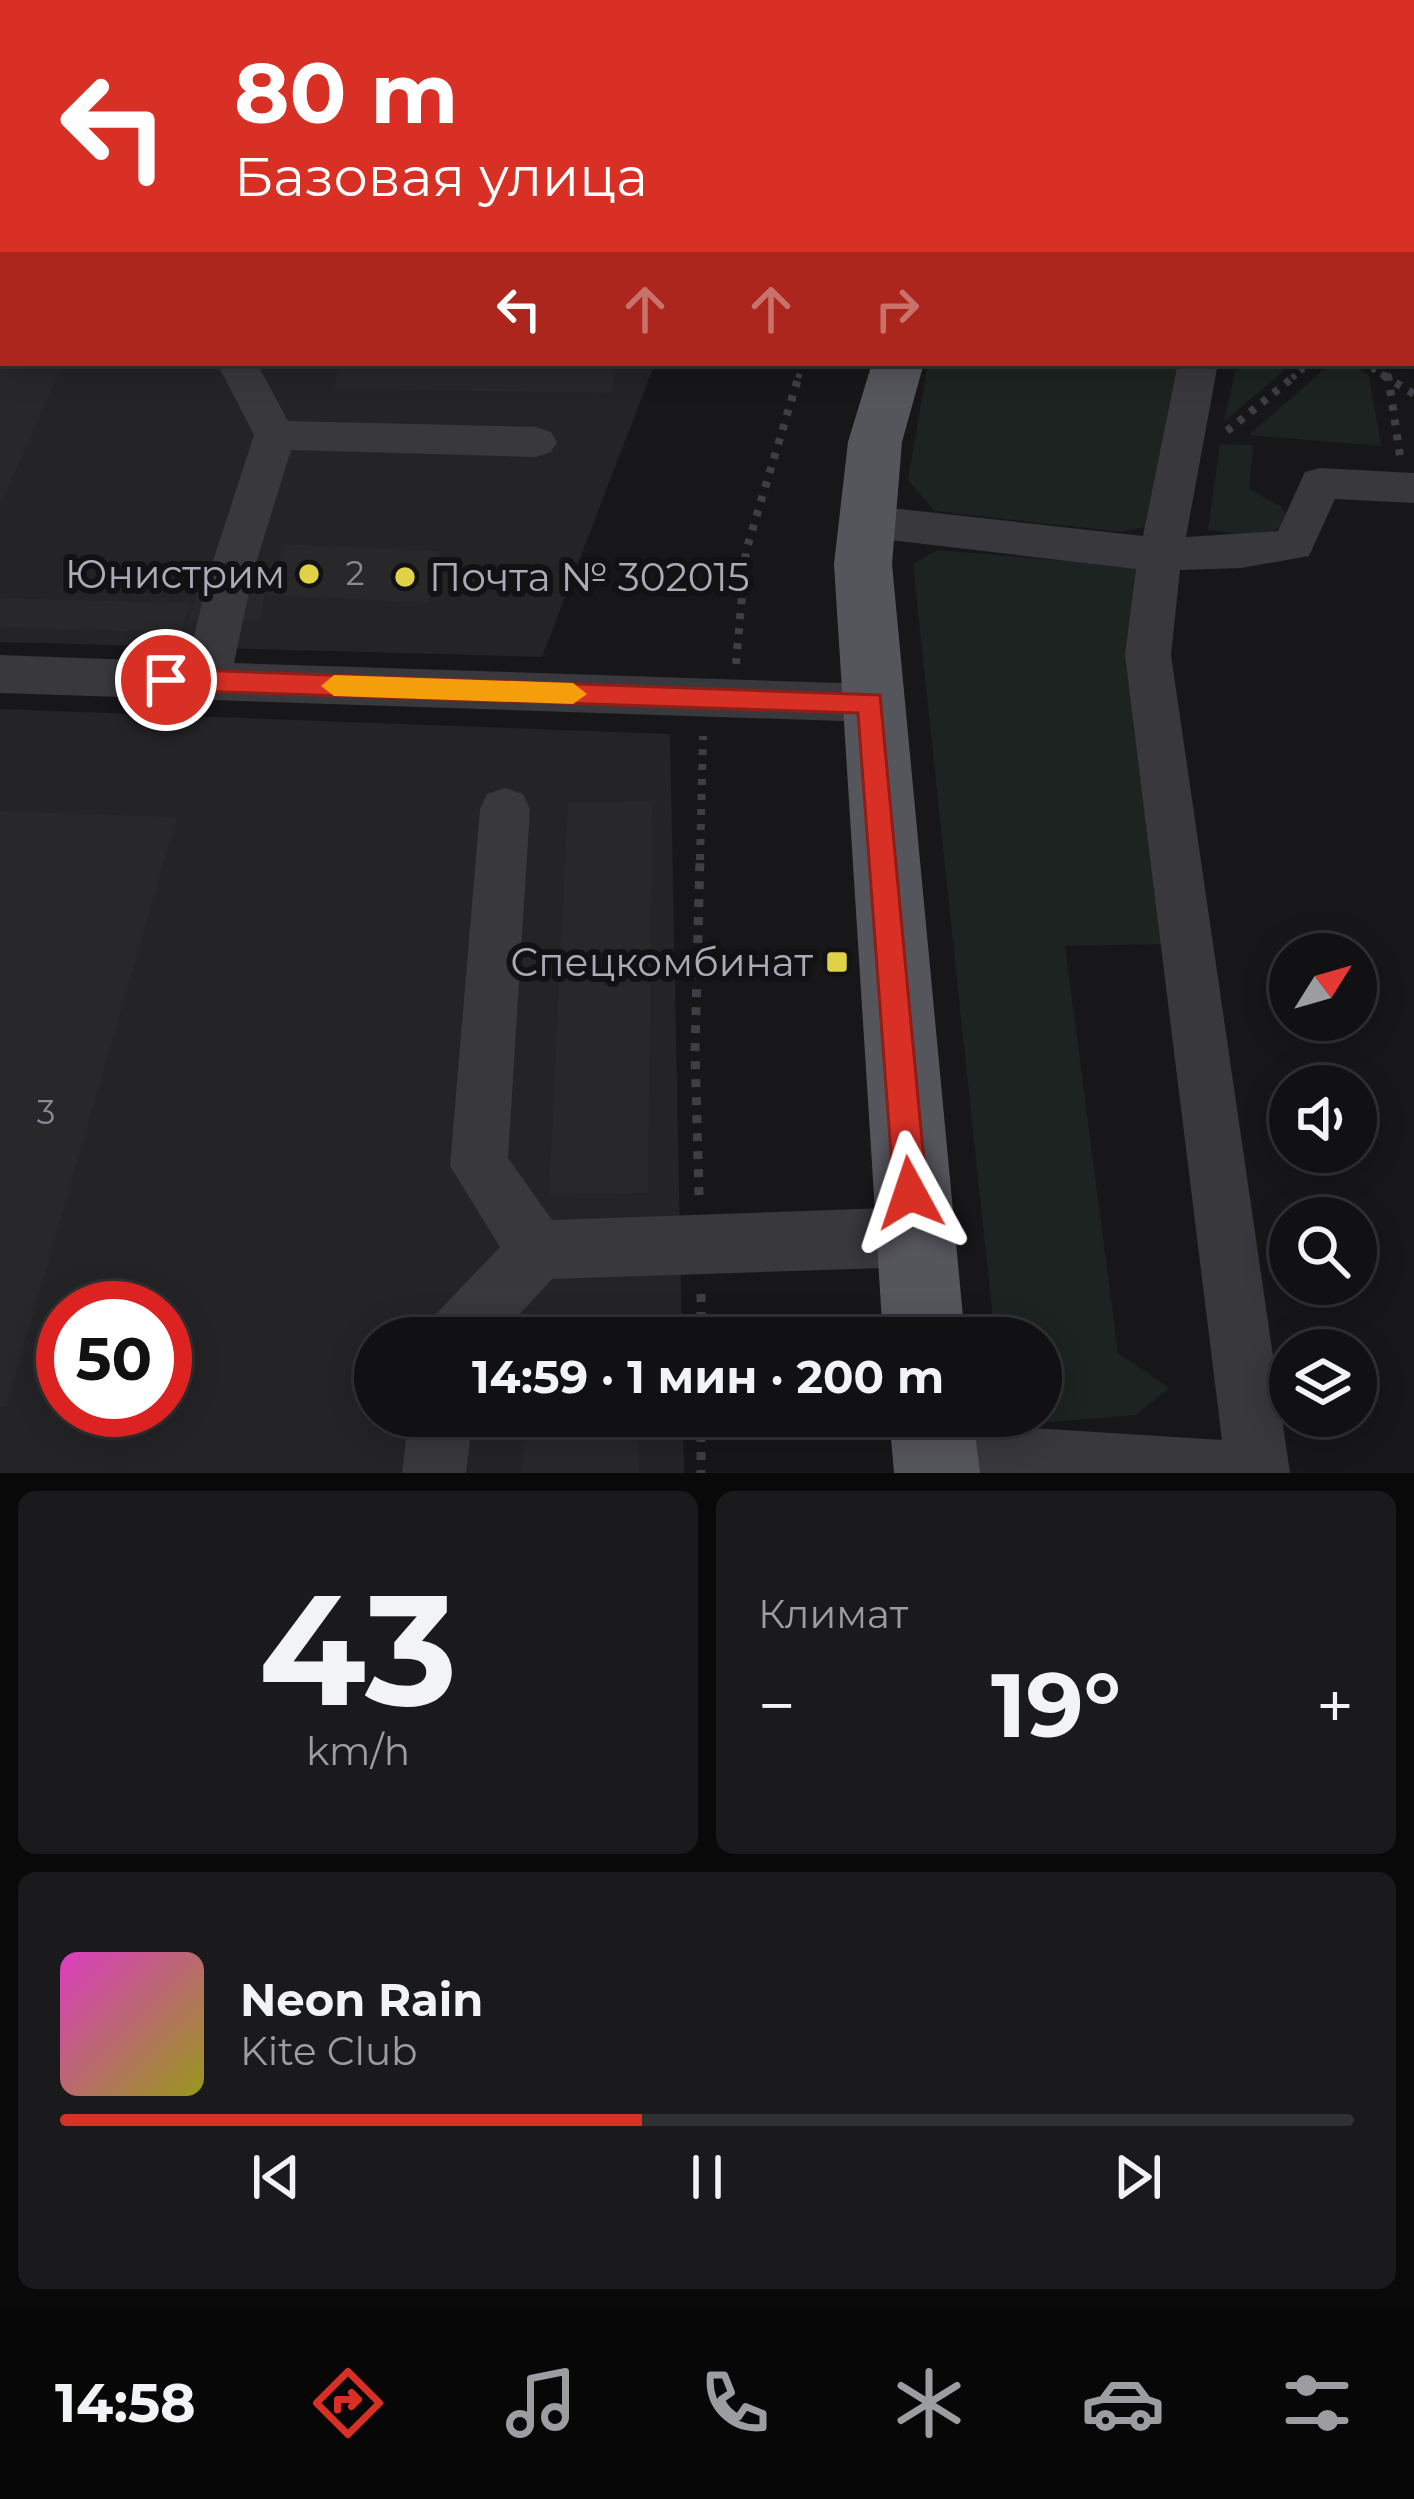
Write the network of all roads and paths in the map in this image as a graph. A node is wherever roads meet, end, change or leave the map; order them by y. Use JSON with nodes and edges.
{"nodes":[{"id":1,"x":239,"y":366,"type":"edge"},
{"id":2,"x":802,"y":366,"type":"edge"},
{"id":3,"x":897,"y":366,"type":"edge"},
{"id":4,"x":1197,"y":366,"type":"edge"},
{"id":5,"x":1307,"y":366,"type":"edge"},
{"id":6,"x":1368,"y":366,"type":"edge"},
{"id":7,"x":1386,"y":366,"type":"edge"},
{"id":8,"x":1387,"y":379,"type":"junction"},
{"id":9,"x":1414,"y":394,"type":"edge"},
{"id":10,"x":274,"y":434,"type":"junction"},
{"id":11,"x":536,"y":442,"type":"dead end"},
{"id":12,"x":1213,"y":442,"type":"dead end"},
{"id":13,"x":1410,"y":487,"type":"edge"},
{"id":14,"x":864,"y":521,"type":"junction"},
{"id":15,"x":1162,"y":555,"type":"junction"},
{"id":16,"x":0,"y":674,"type":"edge"},
{"id":17,"x":207,"y":681,"type":"junction"},
{"id":18,"x":738,"y":699,"type":"junction"},
{"id":19,"x":871,"y":703,"type":"junction"},
{"id":20,"x":505,"y":809,"type":"dead end"},
{"id":21,"x":914,"y":1237,"type":"junction"},
{"id":22,"x":701,"y":1243,"type":"junction"},
{"id":23,"x":538,"y":1250,"type":"junction"},
{"id":24,"x":476,"y":1317,"type":"edge"},
{"id":25,"x":701,"y":1317,"type":"edge"},
{"id":26,"x":922,"y":1317,"type":"edge"},
{"id":27,"x":438,"y":1437,"type":"edge"},
{"id":28,"x":701,"y":1437,"type":"edge"},
{"id":29,"x":934,"y":1448,"type":"edge"},
{"id":30,"x":434,"y":1473,"type":"edge"},
{"id":31,"x":701,"y":1473,"type":"edge"},
{"id":32,"x":1232,"y":1473,"type":"edge"},
{"id":33,"x":1258,"y":1473,"type":"edge"}],
"edges":[{"from":1,"to":10,"type":"street"},
{"from":2,"to":18,"type":"path"},
{"from":3,"to":14,"type":"main road"},
{"from":4,"to":15,"type":"street"},
{"from":5,"to":12,"type":"path"},
{"from":6,"to":8,"type":"path"},
{"from":7,"to":8,"type":"path"},
{"from":8,"to":9,"type":"path"},
{"from":8,"to":13,"type":"path"},
{"from":10,"to":11,"type":"street"},
{"from":10,"to":17,"type":"street"},
{"from":13,"to":15,"type":"street"},
{"from":14,"to":15,"type":"street"},
{"from":14,"to":19,"type":"main road"},
{"from":15,"to":33,"type":"street"},
{"from":16,"to":17,"type":"street"},
{"from":17,"to":18,"type":"street"},
{"from":18,"to":19,"type":"street"},
{"from":18,"to":22,"type":"path"},
{"from":19,"to":21,"type":"main road"},
{"from":20,"to":23,"type":"street"},
{"from":21,"to":22,"type":"street"},
{"from":21,"to":26,"type":"main road"},
{"from":22,"to":23,"type":"street"},
{"from":22,"to":25,"type":"path"},
{"from":23,"to":24,"type":"street"},
{"from":27,"to":30,"type":"street"},
{"from":28,"to":31,"type":"path"},
{"from":29,"to":32,"type":"street"}]}
